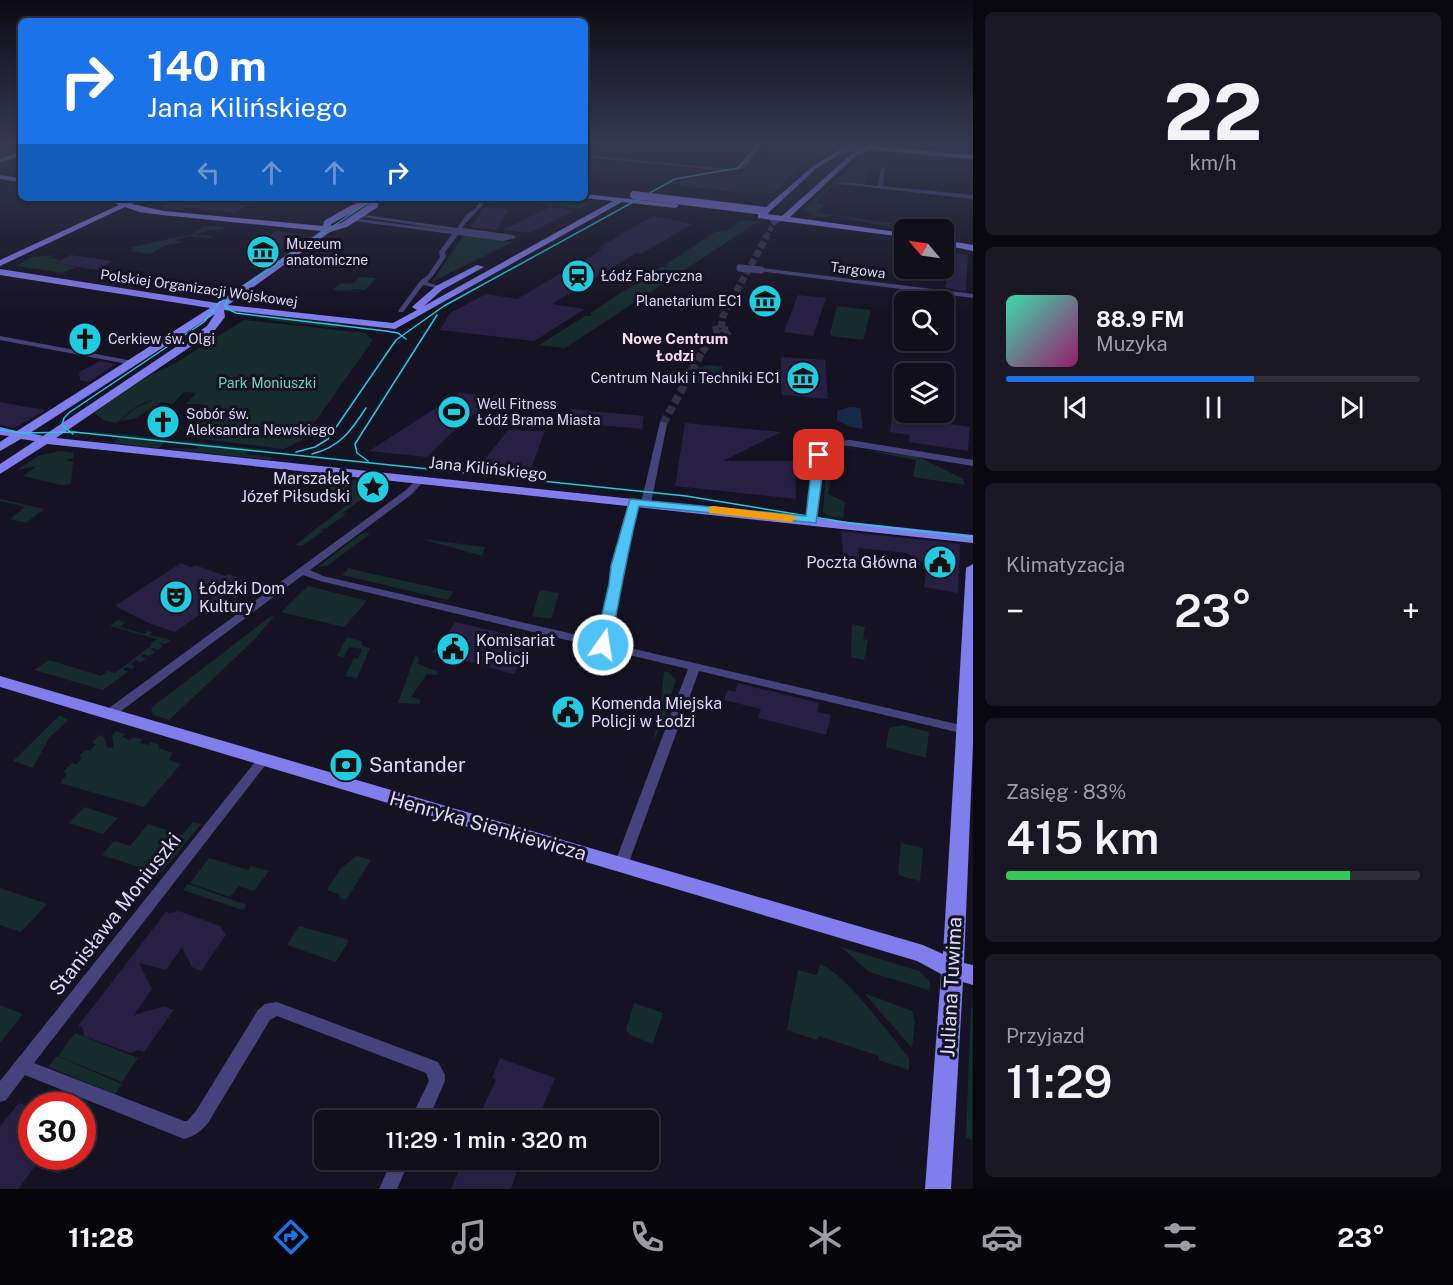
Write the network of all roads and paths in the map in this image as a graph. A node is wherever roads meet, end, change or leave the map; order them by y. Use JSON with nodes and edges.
{"nodes":[{"id":1,"x":609,"y":200,"type":"edge"},
{"id":2,"x":609,"y":200,"type":"edge"},
{"id":3,"x":626,"y":200,"type":"edge"},
{"id":4,"x":669,"y":200,"type":"edge"},
{"id":5,"x":780,"y":200,"type":"edge"},
{"id":6,"x":806,"y":200,"type":"edge"},
{"id":7,"x":117,"y":201,"type":"edge"},
{"id":8,"x":132,"y":201,"type":"edge"},
{"id":9,"x":369,"y":201,"type":"edge"},
{"id":10,"x":375,"y":201,"type":"edge"},
{"id":11,"x":482,"y":201,"type":"edge"},
{"id":12,"x":125,"y":204,"type":"junction"},
{"id":13,"x":765,"y":215,"type":"junction"},
{"id":14,"x":790,"y":216,"type":"junction"},
{"id":15,"x":356,"y":218,"type":"junction"},
{"id":16,"x":327,"y":230,"type":"junction"},
{"id":17,"x":457,"y":231,"type":"junction"},
{"id":18,"x":894,"y":233,"type":"edge"},
{"id":19,"x":954,"y":242,"type":"edge"},
{"id":20,"x":954,"y":243,"type":"edge"},
{"id":21,"x":973,"y":243,"type":"edge"},
{"id":22,"x":973,"y":248,"type":"edge"},
{"id":23,"x":0,"y":263,"type":"edge"},
{"id":24,"x":740,"y":268,"type":"dead end"},
{"id":25,"x":0,"y":272,"type":"edge"},
{"id":26,"x":423,"y":282,"type":"junction"},
{"id":27,"x":439,"y":288,"type":"junction"},
{"id":28,"x":973,"y":296,"type":"edge"},
{"id":29,"x":219,"y":307,"type":"junction"},
{"id":30,"x":400,"y":320,"type":"junction"},
{"id":31,"x":0,"y":338,"type":"edge"},
{"id":32,"x":133,"y":363,"type":"junction"},
{"id":33,"x":663,"y":424,"type":"tunnel mouth"},
{"id":34,"x":0,"y":431,"type":"edge"},
{"id":35,"x":19,"y":435,"type":"junction"},
{"id":36,"x":45,"y":440,"type":"junction"},
{"id":37,"x":0,"y":447,"type":"edge"},
{"id":38,"x":973,"y":463,"type":"edge"},
{"id":39,"x":0,"y":470,"type":"edge"},
{"id":40,"x":422,"y":479,"type":"junction"},
{"id":41,"x":640,"y":502,"type":"junction"},
{"id":42,"x":812,"y":520,"type":"junction"},
{"id":43,"x":973,"y":538,"type":"edge"},
{"id":44,"x":973,"y":568,"type":"edge"},
{"id":45,"x":302,"y":571,"type":"junction"},
{"id":46,"x":603,"y":645,"type":"junction"},
{"id":47,"x":695,"y":666,"type":"junction"},
{"id":48,"x":0,"y":681,"type":"edge"},
{"id":49,"x":109,"y":714,"type":"junction"},
{"id":50,"x":965,"y":730,"type":"junction"},
{"id":51,"x":263,"y":760,"type":"junction"},
{"id":52,"x":621,"y":865,"type":"junction"},
{"id":53,"x":963,"y":972,"type":"edge"},
{"id":54,"x":22,"y":1066,"type":"junction"},
{"id":55,"x":0,"y":1094,"type":"edge"},
{"id":56,"x":424,"y":1110,"type":"edge"},
{"id":57,"x":397,"y":1170,"type":"edge"},
{"id":58,"x":388,"y":1189,"type":"edge"},
{"id":59,"x":938,"y":1189,"type":"edge"}],
"edges":[{"from":1,"to":27,"type":"street"},
{"from":2,"to":30,"type":"street"},
{"from":3,"to":13,"type":"street"},
{"from":4,"to":13,"type":"street","bridge":true},
{"from":5,"to":13,"type":"street"},
{"from":6,"to":14,"type":"street","bridge":true},
{"from":7,"to":12,"type":"street"},
{"from":8,"to":12,"type":"street"},
{"from":9,"to":16,"type":"street"},
{"from":10,"to":15,"type":"street"},
{"from":11,"to":17,"type":"street"},
{"from":12,"to":16,"type":"street"},
{"from":12,"to":23,"type":"street"},
{"from":13,"to":14,"type":"street"},
{"from":14,"to":18,"type":"street"},
{"from":15,"to":16,"type":"street"},
{"from":15,"to":17,"type":"street"},
{"from":16,"to":29,"type":"street"},
{"from":17,"to":17,"type":"street"},
{"from":17,"to":26,"type":"street"},
{"from":19,"to":21,"type":"street"},
{"from":20,"to":22,"type":"street"},
{"from":24,"to":28,"type":"street","name":"Targowa","bridge":true},
{"from":25,"to":29,"type":"street","name":"Polskiej Organizacji Wojskowej"},
{"from":26,"to":27,"type":"street"},
{"from":26,"to":30,"type":"street"},
{"from":27,"to":30,"type":"street"},
{"from":29,"to":30,"type":"street","name":"Polskiej Organizacji Wojskowej"},
{"from":29,"to":32,"type":"street"},
{"from":29,"to":36,"type":"street"},
{"from":31,"to":32,"type":"street"},
{"from":32,"to":35,"type":"street"},
{"from":33,"to":41,"type":"street"},
{"from":34,"to":35,"type":"street","name":"Jana Kilińskiego"},
{"from":35,"to":36,"type":"street","name":"Jana Kilińskiego"},
{"from":35,"to":37,"type":"street"},
{"from":36,"to":39,"type":"street"},
{"from":36,"to":40,"type":"street","name":"Jana Kilińskiego"},
{"from":38,"to":42,"type":"street"},
{"from":40,"to":41,"type":"street","name":"Jana Kilińskiego"},
{"from":40,"to":45,"type":"street"},
{"from":41,"to":42,"type":"street","name":"Jana Kilińskiego"},
{"from":41,"to":46,"type":"street"},
{"from":42,"to":43,"type":"street","name":"Jana Kilińskiego"},
{"from":44,"to":50,"type":"street","name":"Juliana Tuwima"},
{"from":45,"to":46,"type":"street"},
{"from":45,"to":49,"type":"street"},
{"from":46,"to":47,"type":"street"},
{"from":47,"to":50,"type":"street"},
{"from":47,"to":52,"type":"street"},
{"from":48,"to":49,"type":"street","name":"Henryka Sienkiewicza"},
{"from":49,"to":51,"type":"street","name":"Henryka Sienkiewicza"},
{"from":50,"to":53,"type":"street","name":"Juliana Tuwima"},
{"from":51,"to":52,"type":"street","name":"Henryka Sienkiewicza"},
{"from":51,"to":54,"type":"street","name":"Stanisława Moniuszki"},
{"from":52,"to":53,"type":"street","name":"Henryka Sienkiewicza"},
{"from":53,"to":59,"type":"street","name":"Juliana Tuwima"},
{"from":54,"to":55,"type":"street","name":"Stanisława Moniuszki"},
{"from":54,"to":56,"type":"street"},
{"from":57,"to":58,"type":"street"}]}
